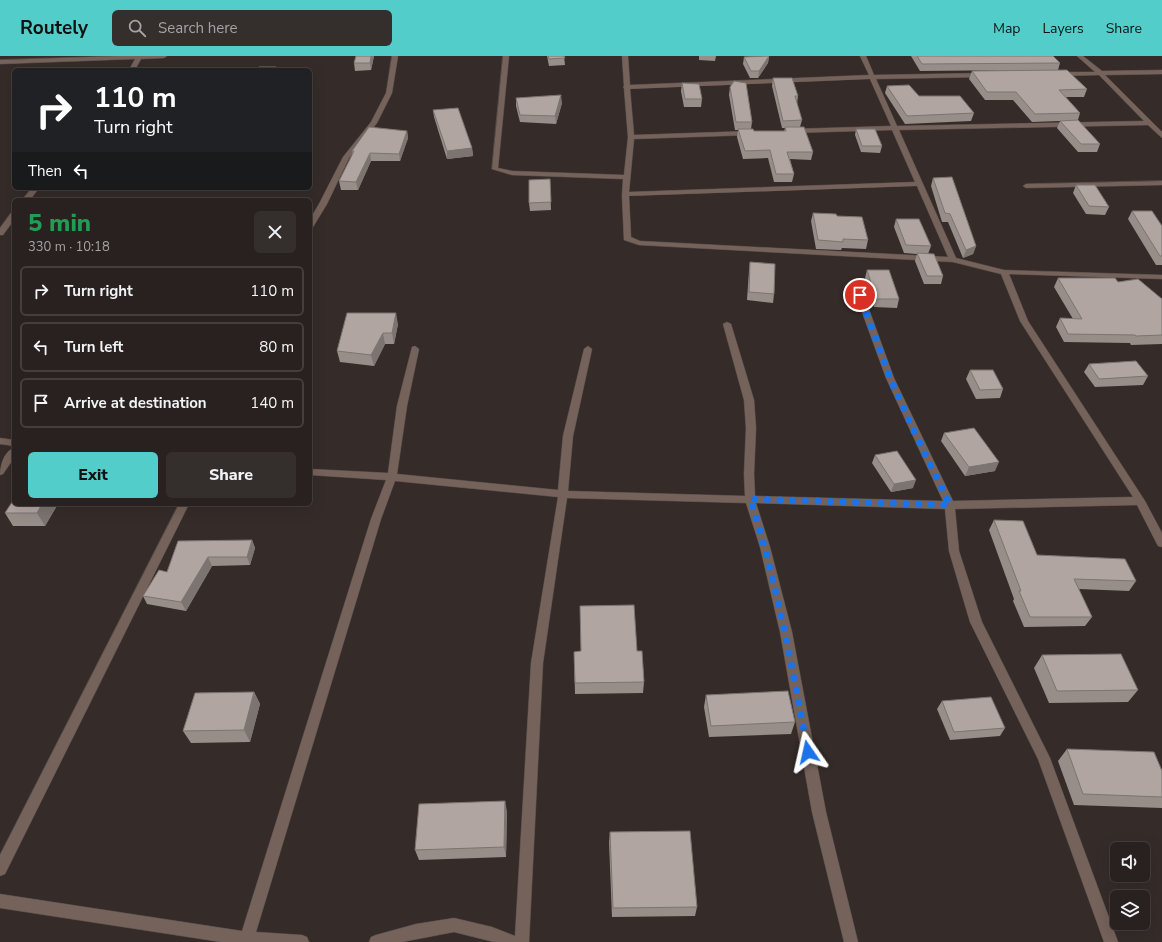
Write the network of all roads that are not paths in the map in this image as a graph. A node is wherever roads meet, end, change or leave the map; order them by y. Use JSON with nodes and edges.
{"nodes":[{"id":1,"x":164,"y":56,"type":"edge"},
{"id":2,"x":395,"y":56,"type":"edge"},
{"id":3,"x":506,"y":56,"type":"edge"},
{"id":4,"x":625,"y":56,"type":"edge"},
{"id":5,"x":863,"y":56,"type":"edge"},
{"id":6,"x":1080,"y":56,"type":"edge"},
{"id":7,"x":139,"y":57,"type":"junction"},
{"id":8,"x":0,"y":62,"type":"edge"},
{"id":9,"x":133,"y":68,"type":"edge"},
{"id":10,"x":1162,"y":72,"type":"edge"},
{"id":11,"x":1100,"y":73,"type":"junction"},
{"id":12,"x":1053,"y":74,"type":"edge"},
{"id":13,"x":991,"y":75,"type":"edge"},
{"id":14,"x":873,"y":77,"type":"junction"},
{"id":15,"x":626,"y":86,"type":"junction"},
{"id":16,"x":1149,"y":123,"type":"junction"},
{"id":17,"x":894,"y":128,"type":"junction"},
{"id":18,"x":782,"y":131,"type":"edge"},
{"id":19,"x":758,"y":132,"type":"edge"},
{"id":20,"x":1162,"y":136,"type":"edge"},
{"id":21,"x":631,"y":137,"type":"junction"},
{"id":22,"x":627,"y":177,"type":"junction"},
{"id":23,"x":1162,"y":183,"type":"edge"},
{"id":24,"x":920,"y":184,"type":"junction"},
{"id":25,"x":1026,"y":186,"type":"dead end"},
{"id":26,"x":34,"y":190,"type":"edge"},
{"id":27,"x":626,"y":194,"type":"junction"},
{"id":28,"x":28,"y":198,"type":"edge"},
{"id":29,"x":12,"y":218,"type":"edge"},
{"id":30,"x":312,"y":222,"type":"edge"},
{"id":31,"x":0,"y":233,"type":"edge"},
{"id":32,"x":953,"y":260,"type":"junction"},
{"id":33,"x":1004,"y":272,"type":"junction"},
{"id":34,"x":1162,"y":277,"type":"edge"},
{"id":35,"x":855,"y":282,"type":"dead end"},
{"id":36,"x":727,"y":324,"type":"dead end"},
{"id":37,"x":415,"y":349,"type":"dead end"},
{"id":38,"x":588,"y":349,"type":"dead end"},
{"id":39,"x":0,"y":441,"type":"edge"},
{"id":40,"x":12,"y":443,"type":"edge"},
{"id":41,"x":12,"y":454,"type":"edge"},
{"id":42,"x":0,"y":472,"type":"edge"},
{"id":43,"x":312,"y":472,"type":"edge"},
{"id":44,"x":392,"y":477,"type":"junction"},
{"id":45,"x":563,"y":494,"type":"junction"},
{"id":46,"x":750,"y":499,"type":"junction"},
{"id":47,"x":1140,"y":502,"type":"junction"},
{"id":48,"x":950,"y":505,"type":"junction"},
{"id":49,"x":183,"y":506,"type":"edge"},
{"id":50,"x":1162,"y":543,"type":"edge"},
{"id":51,"x":0,"y":869,"type":"edge"},
{"id":52,"x":0,"y":901,"type":"edge"},
{"id":53,"x":247,"y":940,"type":"edge"},
{"id":54,"x":302,"y":942,"type":"edge"},
{"id":55,"x":376,"y":942,"type":"edge"},
{"id":56,"x":512,"y":942,"type":"edge"},
{"id":57,"x":522,"y":942,"type":"edge"},
{"id":58,"x":851,"y":942,"type":"edge"},
{"id":59,"x":1111,"y":942,"type":"edge"}],
"edges":[{"from":1,"to":7,"type":"street"},
{"from":2,"to":30,"type":"street"},
{"from":3,"to":22,"type":"street"},
{"from":4,"to":15,"type":"street"},
{"from":5,"to":14,"type":"street"},
{"from":6,"to":11,"type":"street"},
{"from":7,"to":8,"type":"street"},
{"from":7,"to":9,"type":"street"},
{"from":10,"to":11,"type":"street"},
{"from":11,"to":12,"type":"street"},
{"from":11,"to":16,"type":"street"},
{"from":13,"to":14,"type":"street"},
{"from":14,"to":15,"type":"street"},
{"from":14,"to":17,"type":"street"},
{"from":15,"to":21,"type":"street"},
{"from":16,"to":17,"type":"street"},
{"from":16,"to":20,"type":"street"},
{"from":17,"to":18,"type":"street"},
{"from":17,"to":24,"type":"street"},
{"from":19,"to":21,"type":"street"},
{"from":21,"to":22,"type":"street"},
{"from":22,"to":27,"type":"street"},
{"from":23,"to":25,"type":"street"},
{"from":24,"to":27,"type":"street"},
{"from":24,"to":32,"type":"street"},
{"from":26,"to":28,"type":"street"},
{"from":27,"to":32,"type":"street"},
{"from":29,"to":31,"type":"street"},
{"from":32,"to":33,"type":"street"},
{"from":33,"to":34,"type":"street"},
{"from":33,"to":47,"type":"street"},
{"from":35,"to":48,"type":"street"},
{"from":36,"to":46,"type":"street"},
{"from":37,"to":44,"type":"street"},
{"from":38,"to":45,"type":"street"},
{"from":39,"to":40,"type":"street"},
{"from":41,"to":42,"type":"street"},
{"from":43,"to":44,"type":"street"},
{"from":44,"to":45,"type":"street"},
{"from":44,"to":53,"type":"street"},
{"from":45,"to":46,"type":"street"},
{"from":45,"to":57,"type":"street"},
{"from":46,"to":48,"type":"street"},
{"from":46,"to":58,"type":"street"},
{"from":47,"to":48,"type":"street"},
{"from":47,"to":50,"type":"street"},
{"from":48,"to":59,"type":"street"},
{"from":49,"to":51,"type":"street"},
{"from":52,"to":53,"type":"street"},
{"from":53,"to":54,"type":"street"},
{"from":55,"to":56,"type":"street"}]}
